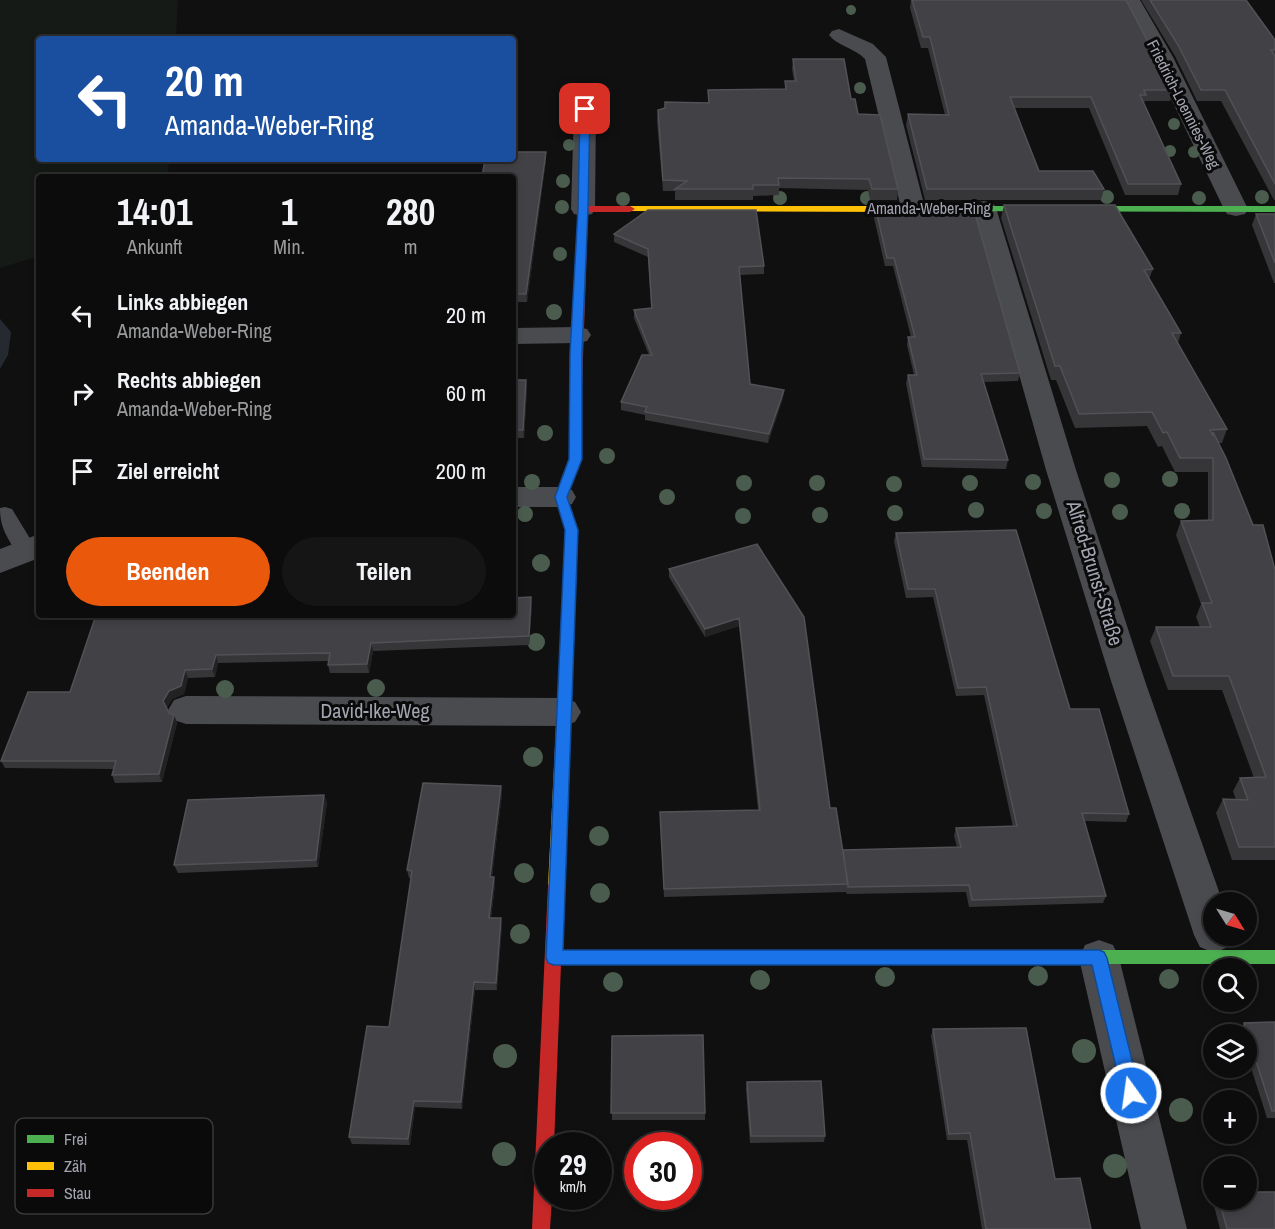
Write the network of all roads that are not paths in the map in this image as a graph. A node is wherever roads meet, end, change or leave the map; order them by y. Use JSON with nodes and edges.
{"nodes":[{"id":1,"x":1130,"y":0,"type":"edge"},
{"id":2,"x":839,"y":35,"type":"dead end"},
{"id":3,"x":585,"y":109,"type":"dead end"},
{"id":4,"x":913,"y":208,"type":"junction"},
{"id":5,"x":984,"y":208,"type":"junction"},
{"id":6,"x":1236,"y":208,"type":"junction"},
{"id":7,"x":583,"y":209,"type":"junction"},
{"id":8,"x":1275,"y":209,"type":"edge"},
{"id":9,"x":577,"y":335,"type":"junction"},
{"id":10,"x":516,"y":336,"type":"edge"},
{"id":11,"x":516,"y":497,"type":"edge"},
{"id":12,"x":561,"y":497,"type":"junction"},
{"id":13,"x":5,"y":514,"type":"dead end"},
{"id":14,"x":22,"y":552,"type":"edge"},
{"id":15,"x":186,"y":710,"type":"dead end"},
{"id":16,"x":563,"y":712,"type":"junction"},
{"id":17,"x":1203,"y":904,"type":"edge"},
{"id":18,"x":1203,"y":945,"type":"edge"},
{"id":19,"x":1229,"y":946,"type":"edge"},
{"id":20,"x":554,"y":957,"type":"junction"},
{"id":21,"x":1275,"y":957,"type":"edge"},
{"id":22,"x":1099,"y":958,"type":"junction"},
{"id":23,"x":542,"y":1229,"type":"edge"},
{"id":24,"x":1164,"y":1229,"type":"edge"}],
"edges":[{"from":1,"to":6,"type":"street","name":"Friedrich-Loennies-Weg"},
{"from":2,"to":4,"type":"street"},
{"from":3,"to":7,"type":"street"},
{"from":4,"to":5,"type":"street","name":"Amanda-Weber-Ring"},
{"from":4,"to":7,"type":"street","name":"Amanda-Weber-Ring"},
{"from":5,"to":6,"type":"street","name":"Amanda-Weber-Ring"},
{"from":5,"to":17,"type":"street","name":"Alfred-Brunst-Straße"},
{"from":6,"to":8,"type":"street","name":"Amanda-Weber-Ring"},
{"from":7,"to":9,"type":"street"},
{"from":9,"to":10,"type":"street"},
{"from":9,"to":12,"type":"street"},
{"from":11,"to":12,"type":"street"},
{"from":12,"to":16,"type":"street"},
{"from":13,"to":14,"type":"lane"},
{"from":15,"to":16,"type":"street","name":"David-Ike-Weg"},
{"from":16,"to":20,"type":"street"},
{"from":18,"to":22,"type":"street"},
{"from":19,"to":21,"type":"street"},
{"from":20,"to":22,"type":"street"},
{"from":20,"to":23,"type":"street"},
{"from":22,"to":24,"type":"street"}]}
